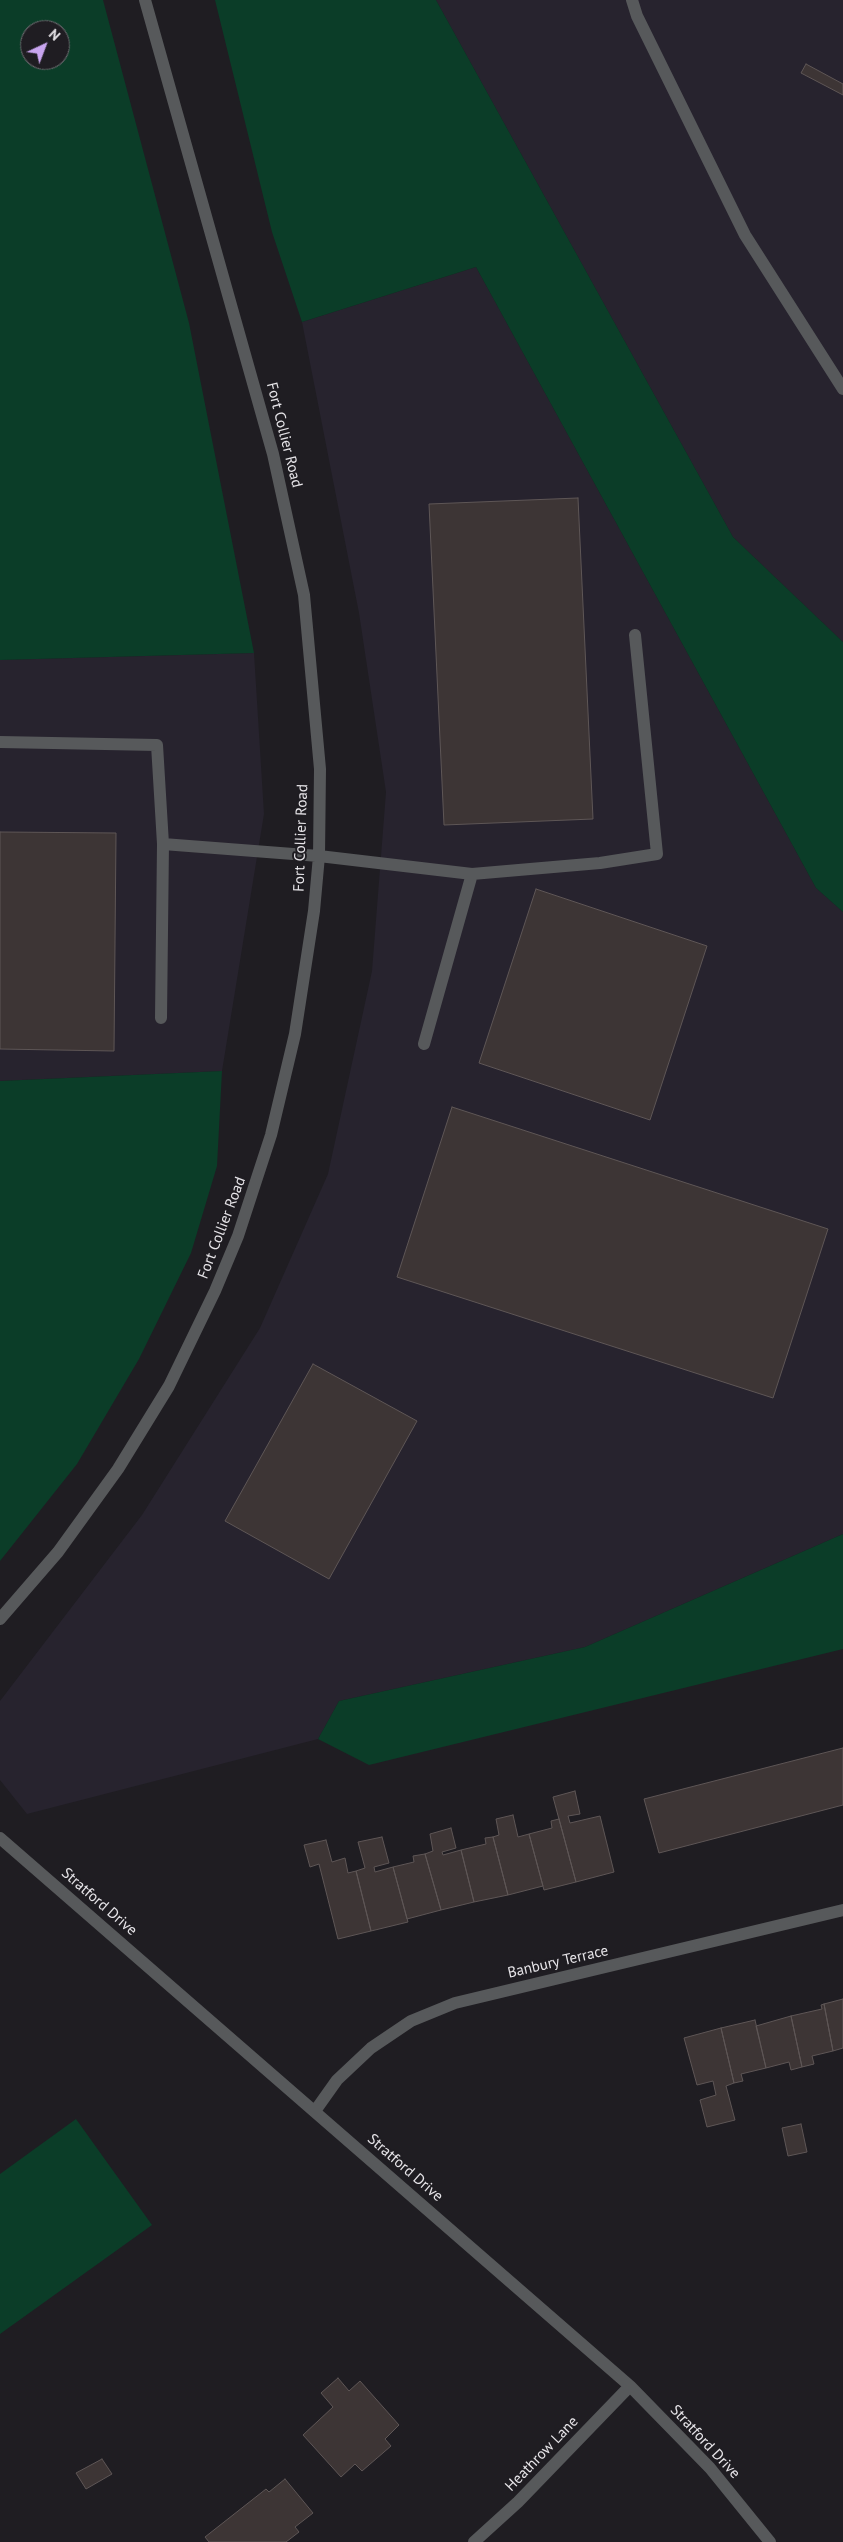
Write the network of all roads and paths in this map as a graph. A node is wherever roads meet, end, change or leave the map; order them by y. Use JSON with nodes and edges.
{"nodes":[{"id":1,"x":145,"y":0,"type":"edge"},
{"id":2,"x":632,"y":0,"type":"edge"},
{"id":3,"x":843,"y":389,"type":"edge"},
{"id":4,"x":635,"y":635,"type":"dead end"},
{"id":5,"x":0,"y":742,"type":"edge"},
{"id":6,"x":163,"y":844,"type":"junction"},
{"id":7,"x":319,"y":856,"type":"junction"},
{"id":8,"x":472,"y":874,"type":"junction"},
{"id":9,"x":161,"y":1018,"type":"dead end"},
{"id":10,"x":424,"y":1044,"type":"dead end"},
{"id":11,"x":0,"y":1619,"type":"edge"},
{"id":12,"x":0,"y":1838,"type":"edge"},
{"id":13,"x":843,"y":1910,"type":"edge"},
{"id":14,"x":315,"y":2111,"type":"junction"},
{"id":15,"x":630,"y":2386,"type":"junction"},
{"id":16,"x":474,"y":2542,"type":"edge"},
{"id":17,"x":770,"y":2542,"type":"edge"}],
"edges":[{"from":1,"to":7,"type":"street","name":"Fort Collier Road"},
{"from":2,"to":3,"type":"street"},
{"from":4,"to":8,"type":"street"},
{"from":5,"to":6,"type":"street"},
{"from":6,"to":7,"type":"street"},
{"from":6,"to":9,"type":"street"},
{"from":7,"to":8,"type":"street"},
{"from":7,"to":11,"type":"street","name":"Fort Collier Road"},
{"from":8,"to":10,"type":"street"},
{"from":12,"to":14,"type":"street","name":"Stratford Drive"},
{"from":13,"to":14,"type":"street","name":"Banbury Terrace"},
{"from":14,"to":15,"type":"street","name":"Stratford Drive"},
{"from":15,"to":16,"type":"street","name":"Heathrow Lane"},
{"from":15,"to":17,"type":"street","name":"Stratford Drive"}]}
